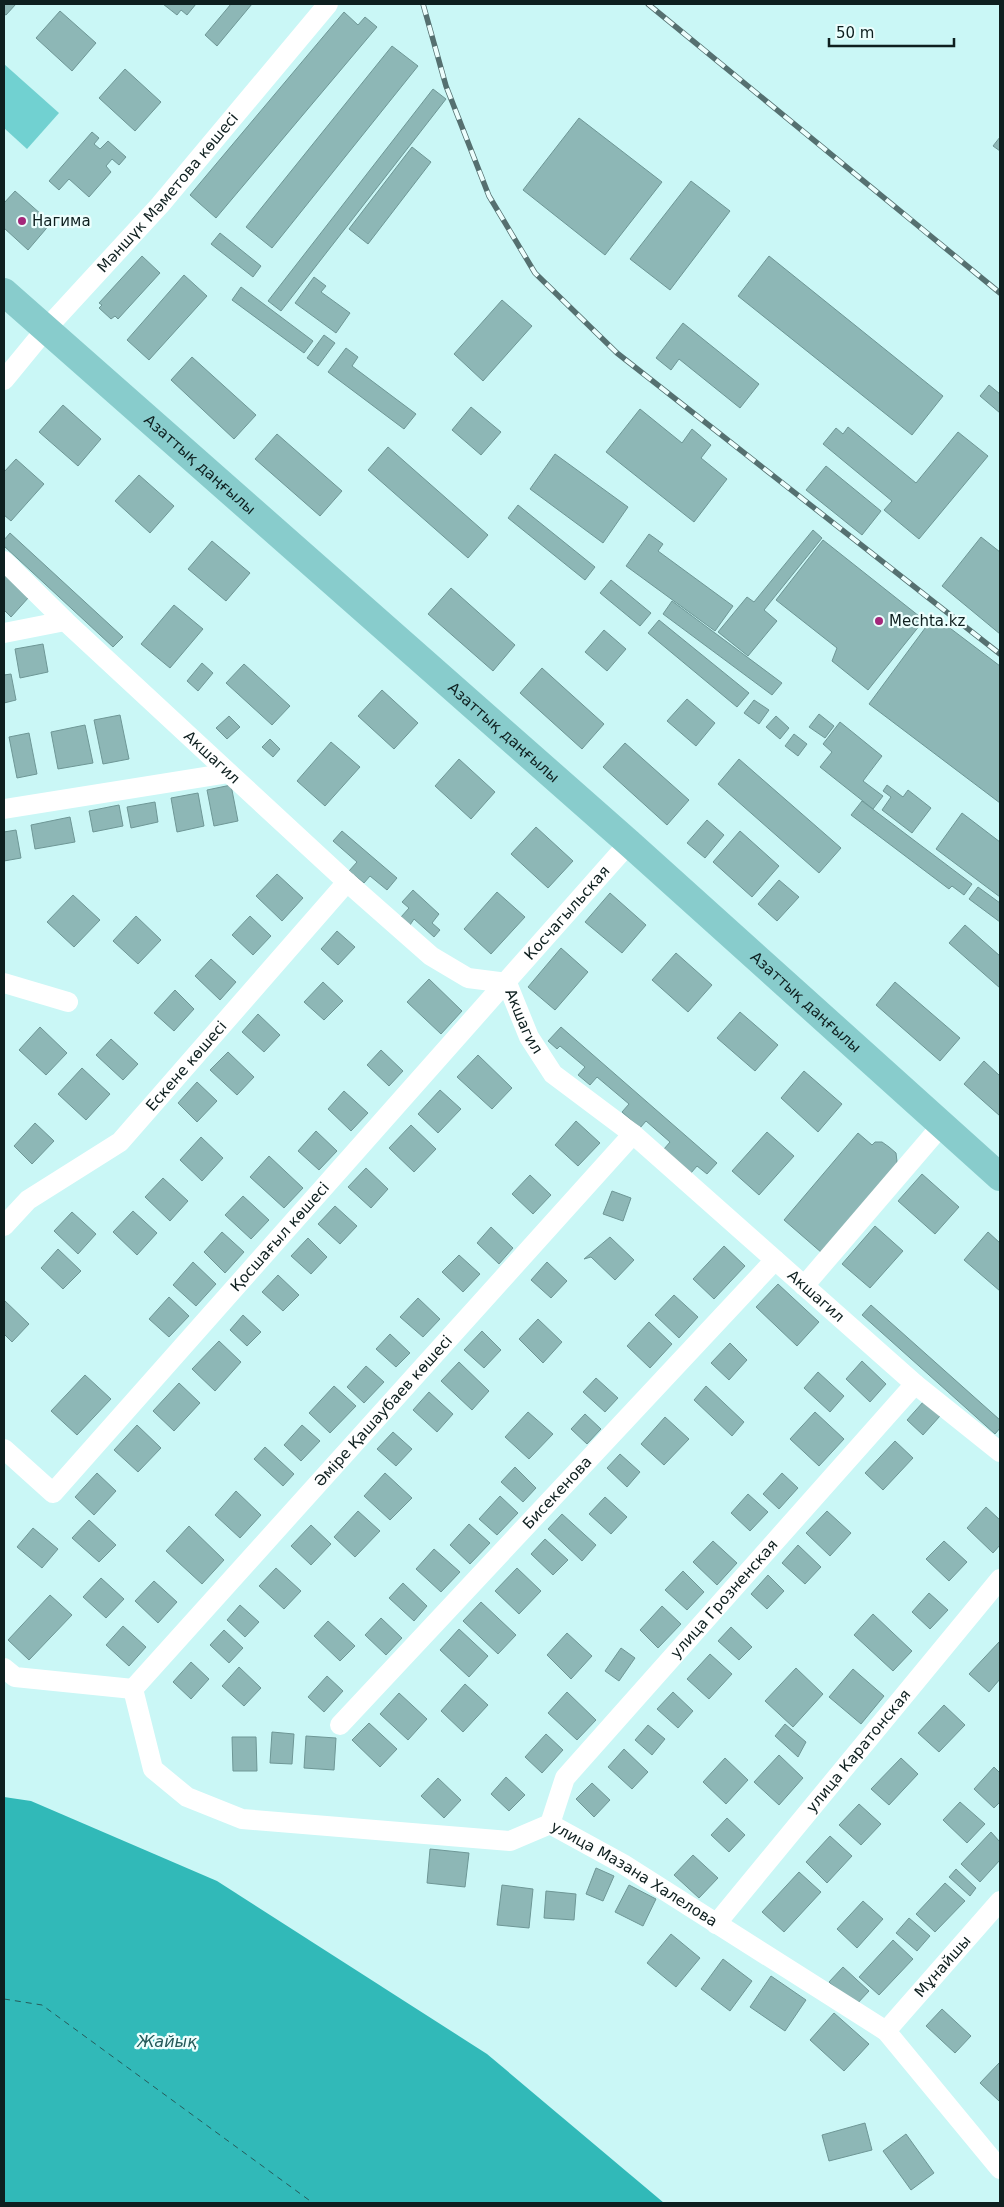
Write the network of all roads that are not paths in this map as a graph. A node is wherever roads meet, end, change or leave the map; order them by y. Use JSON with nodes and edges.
{"nodes":[{"id":1,"x":328,"y":4,"type":"edge"},
{"id":2,"x":4,"y":292,"type":"edge"},
{"id":3,"x":45,"y":330,"type":"junction"},
{"id":4,"x":4,"y":380,"type":"edge"},
{"id":5,"x":4,"y":561,"type":"edge"},
{"id":6,"x":65,"y":621,"type":"junction"},
{"id":7,"x":4,"y":633,"type":"edge"},
{"id":8,"x":229,"y":773,"type":"junction"},
{"id":9,"x":4,"y":810,"type":"edge"},
{"id":10,"x":628,"y":844,"type":"junction"},
{"id":11,"x":347,"y":882,"type":"junction"},
{"id":12,"x":4,"y":983,"type":"edge"},
{"id":13,"x":507,"y":983,"type":"junction"},
{"id":14,"x":68,"y":1002,"type":"dead end"},
{"id":15,"x":942,"y":1125,"type":"junction"},
{"id":16,"x":633,"y":1134,"type":"junction"},
{"id":17,"x":1000,"y":1177,"type":"edge"},
{"id":18,"x":4,"y":1226,"type":"edge"},
{"id":19,"x":775,"y":1260,"type":"junction"},
{"id":20,"x":804,"y":1286,"type":"junction"},
{"id":21,"x":915,"y":1384,"type":"junction"},
{"id":22,"x":4,"y":1449,"type":"edge"},
{"id":23,"x":1000,"y":1452,"type":"edge"},
{"id":24,"x":1000,"y":1579,"type":"edge"},
{"id":25,"x":4,"y":1668,"type":"edge"},
{"id":26,"x":133,"y":1689,"type":"junction"},
{"id":27,"x":340,"y":1725,"type":"dead end"},
{"id":28,"x":550,"y":1824,"type":"junction"},
{"id":29,"x":1000,"y":1901,"type":"edge"},
{"id":30,"x":716,"y":1924,"type":"junction"},
{"id":31,"x":886,"y":2031,"type":"junction"},
{"id":32,"x":1000,"y":2169,"type":"edge"}],
"edges":[{"from":1,"to":3,"type":"street","name":"Мәншүк Мәметова көшесі"},
{"from":2,"to":3,"type":"main road","name":"Азаттық даңғылы"},
{"from":3,"to":4,"type":"street","name":"Мәншүк Мәметова көшесі"},
{"from":3,"to":10,"type":"main road","name":"Азаттық даңғылы"},
{"from":5,"to":6,"type":"street","name":"Акшагил"},
{"from":6,"to":7,"type":"street"},
{"from":6,"to":8,"type":"street","name":"Акшагил"},
{"from":8,"to":9,"type":"street"},
{"from":8,"to":11,"type":"street","name":"Акшагил"},
{"from":10,"to":13,"type":"street","name":"Косчагыльская"},
{"from":10,"to":15,"type":"main road","name":"Азаттық даңғылы"},
{"from":11,"to":13,"type":"street","name":"Акшагил"},
{"from":11,"to":18,"type":"street","name":"Ескене көшесі"},
{"from":12,"to":14,"type":"street"},
{"from":13,"to":16,"type":"street","name":"Акшагил"},
{"from":13,"to":22,"type":"street","name":"Қосшағыл көшесі"},
{"from":15,"to":17,"type":"main road","name":"Азаттық даңғылы"},
{"from":15,"to":20,"type":"street"},
{"from":16,"to":19,"type":"street","name":"Акшагил"},
{"from":16,"to":26,"type":"street","name":"Әміре Қашаубаев көшесі"},
{"from":19,"to":20,"type":"street","name":"Акшагил"},
{"from":19,"to":27,"type":"street","name":"Бисекенова"},
{"from":20,"to":21,"type":"street","name":"Акшагил"},
{"from":21,"to":23,"type":"street","name":"Акшагил"},
{"from":21,"to":28,"type":"street","name":"улица Грозненская"},
{"from":24,"to":30,"type":"street","name":"улица Каратонская"},
{"from":25,"to":26,"type":"street"},
{"from":26,"to":28,"type":"street","name":"улица Мазана Халелова"},
{"from":28,"to":30,"type":"street","name":"улица Мазана Халелова"},
{"from":29,"to":31,"type":"street","name":"Мұнайшы"},
{"from":30,"to":31,"type":"street","name":"улица Мазана Халелова"},
{"from":31,"to":32,"type":"street","name":"улица Мазана Халелова"}]}
